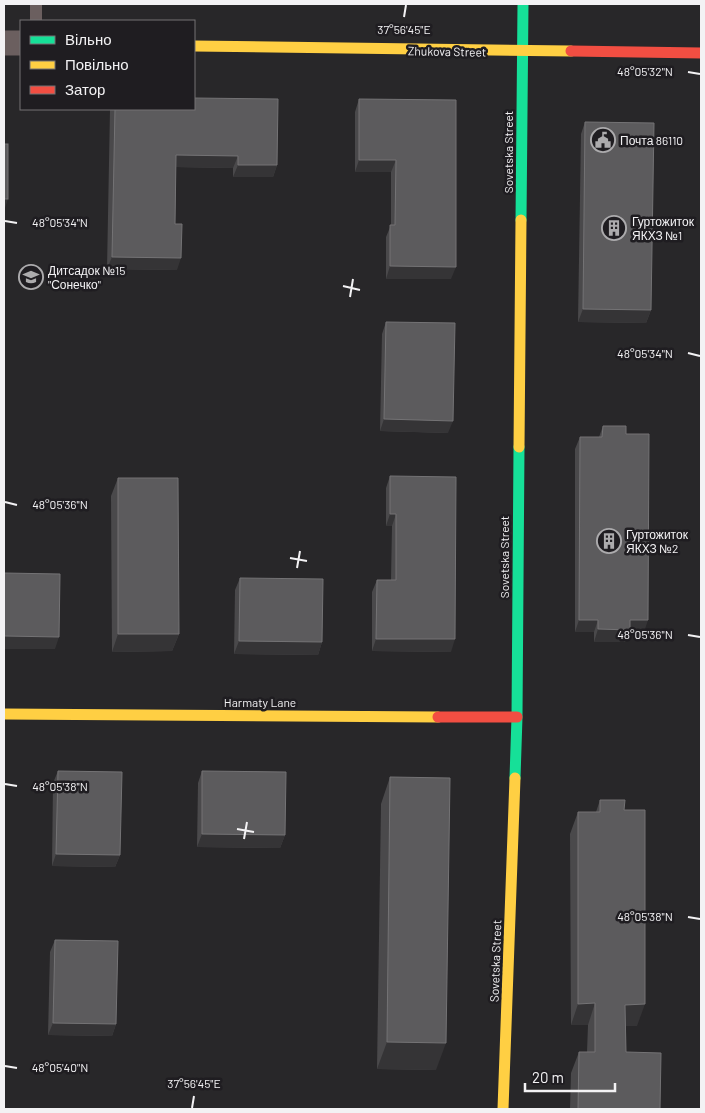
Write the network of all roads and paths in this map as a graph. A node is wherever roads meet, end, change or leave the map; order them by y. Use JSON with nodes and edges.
{"nodes":[{"id":1,"x":36,"y":4,"type":"edge"},
{"id":2,"x":523,"y":4,"type":"edge"},
{"id":3,"x":36,"y":20,"type":"edge"},
{"id":4,"x":4,"y":43,"type":"edge"},
{"id":5,"x":20,"y":43,"type":"edge"},
{"id":6,"x":195,"y":46,"type":"edge"},
{"id":7,"x":522,"y":52,"type":"junction"},
{"id":8,"x":701,"y":54,"type":"edge"},
{"id":9,"x":4,"y":714,"type":"edge"},
{"id":10,"x":517,"y":717,"type":"junction"},
{"id":11,"x":503,"y":1109,"type":"edge"}],
"edges":[{"from":1,"to":3,"type":"lane"},
{"from":2,"to":7,"type":"street","name":"Sovetska Street"},
{"from":4,"to":5,"type":"street"},
{"from":6,"to":7,"type":"street","name":"Zhukova Street"},
{"from":7,"to":8,"type":"street","name":"Zhukova Street"},
{"from":7,"to":10,"type":"street","name":"Sovetska Street"},
{"from":9,"to":10,"type":"street","name":"Harmaty Lane"},
{"from":10,"to":11,"type":"street","name":"Sovetska Street"}]}
